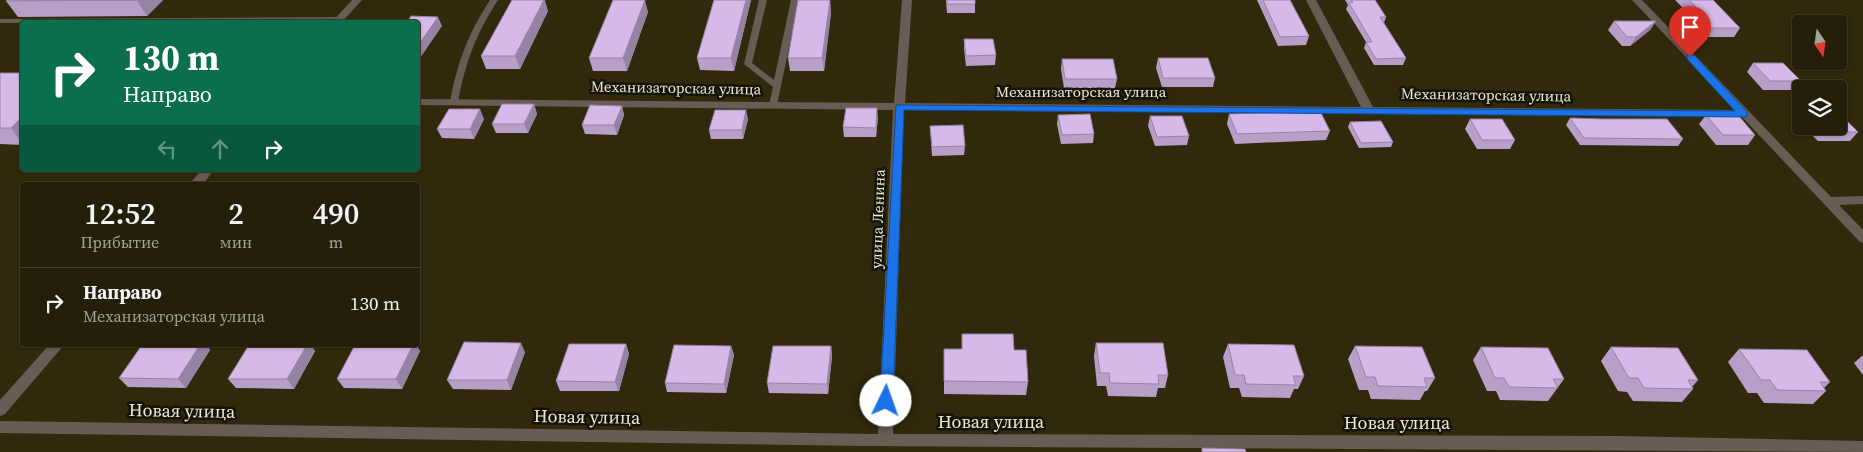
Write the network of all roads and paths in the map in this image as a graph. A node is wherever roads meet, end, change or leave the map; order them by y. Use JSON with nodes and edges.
{"nodes":[{"id":1,"x":357,"y":0,"type":"edge"},
{"id":2,"x":494,"y":0,"type":"edge"},
{"id":3,"x":763,"y":0,"type":"edge"},
{"id":4,"x":795,"y":0,"type":"edge"},
{"id":5,"x":907,"y":0,"type":"edge"},
{"id":6,"x":1311,"y":0,"type":"edge"},
{"id":7,"x":1637,"y":0,"type":"edge"},
{"id":8,"x":340,"y":20,"type":"edge"},
{"id":9,"x":0,"y":21,"type":"edge"},
{"id":10,"x":20,"y":21,"type":"edge"},
{"id":11,"x":777,"y":86,"type":"junction"},
{"id":12,"x":420,"y":102,"type":"edge"},
{"id":13,"x":454,"y":102,"type":"junction"},
{"id":14,"x":773,"y":106,"type":"junction"},
{"id":15,"x":899,"y":107,"type":"junction"},
{"id":16,"x":1369,"y":111,"type":"junction"},
{"id":17,"x":1743,"y":114,"type":"junction"},
{"id":18,"x":206,"y":172,"type":"edge"},
{"id":19,"x":198,"y":182,"type":"edge"},
{"id":20,"x":1863,"y":200,"type":"edge"},
{"id":21,"x":1828,"y":201,"type":"junction"},
{"id":22,"x":1863,"y":238,"type":"edge"},
{"id":23,"x":55,"y":347,"type":"edge"},
{"id":24,"x":0,"y":410,"type":"edge"},
{"id":25,"x":0,"y":427,"type":"edge"},
{"id":26,"x":885,"y":440,"type":"junction"},
{"id":27,"x":1280,"y":446,"type":"edge"},
{"id":28,"x":1863,"y":448,"type":"edge"}],
"edges":[{"from":1,"to":8,"type":"street"},
{"from":2,"to":13,"type":"lane"},
{"from":3,"to":11,"type":"lane"},
{"from":4,"to":11,"type":"lane"},
{"from":5,"to":15,"type":"street","name":"улица Ленина"},
{"from":6,"to":16,"type":"street"},
{"from":7,"to":17,"type":"street"},
{"from":9,"to":10,"type":"lane"},
{"from":11,"to":14,"type":"lane"},
{"from":12,"to":13,"type":"street","name":"Механизаторская улица"},
{"from":13,"to":14,"type":"street","name":"Механизаторская улица"},
{"from":14,"to":15,"type":"street","name":"Механизаторская улица"},
{"from":15,"to":16,"type":"street","name":"Механизаторская улица"},
{"from":15,"to":26,"type":"street","name":"улица Ленина"},
{"from":16,"to":17,"type":"street","name":"Механизаторская улица"},
{"from":17,"to":21,"type":"street"},
{"from":18,"to":19,"type":"street"},
{"from":20,"to":21,"type":"street"},
{"from":21,"to":22,"type":"street"},
{"from":23,"to":24,"type":"street"},
{"from":25,"to":26,"type":"street","name":"Новая улица"},
{"from":26,"to":27,"type":"street","name":"Новая улица"},
{"from":27,"to":28,"type":"street","name":"Новая улица"}]}
